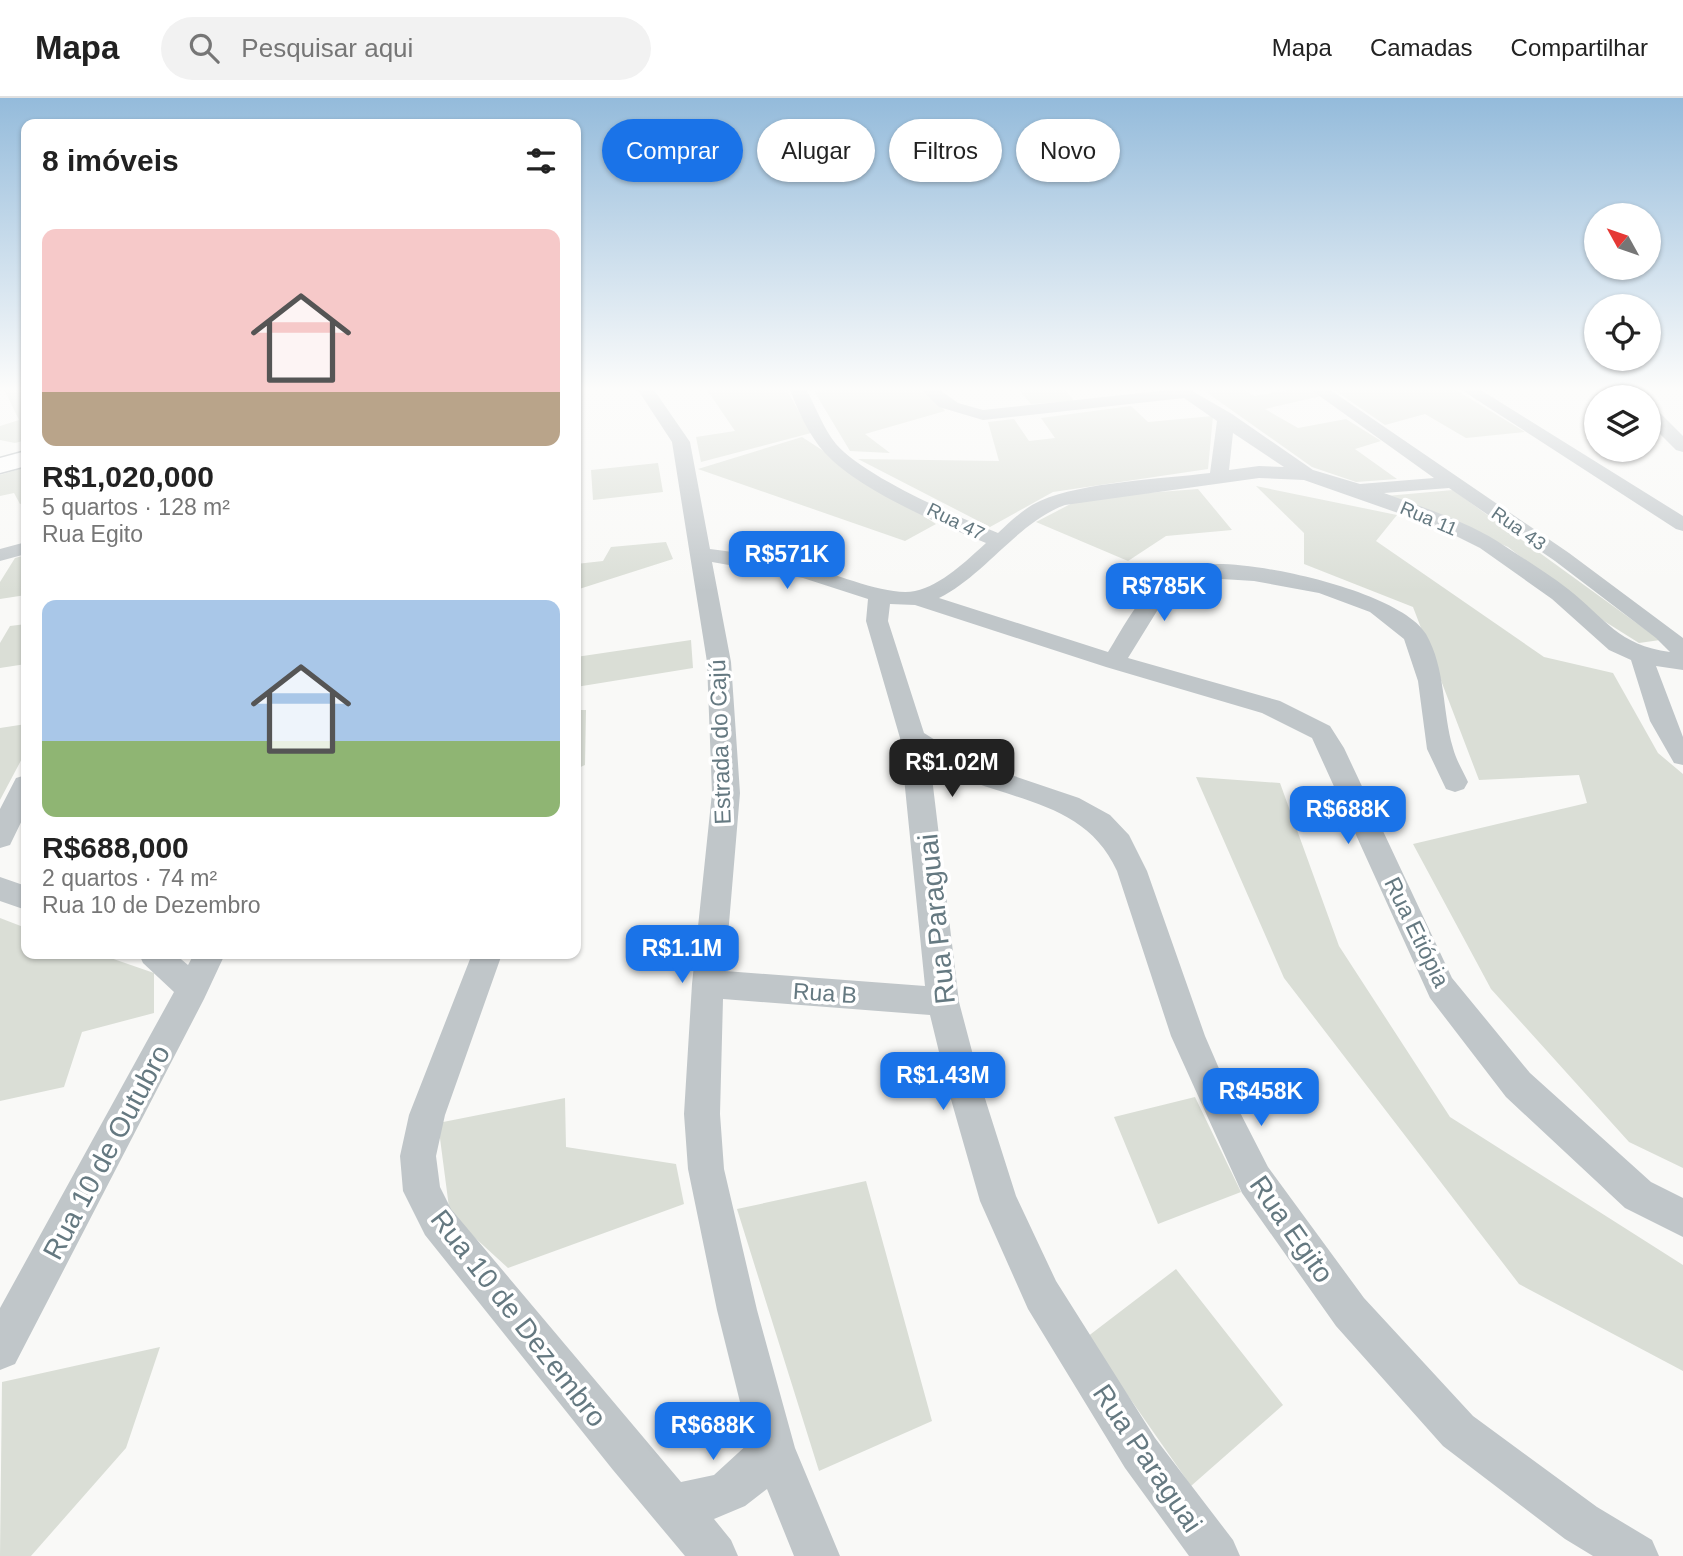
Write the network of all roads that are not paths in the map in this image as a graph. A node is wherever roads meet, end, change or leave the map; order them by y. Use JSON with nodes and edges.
{"nodes":[{"id":1,"x":683,"y":455,"type":"edge"},
{"id":2,"x":839,"y":455,"type":"edge"},
{"id":3,"x":1222,"y":455,"type":"edge"},
{"id":4,"x":1279,"y":455,"type":"edge"},
{"id":5,"x":1413,"y":455,"type":"edge"},
{"id":6,"x":1572,"y":455,"type":"edge"},
{"id":7,"x":21,"y":460,"type":"edge"},
{"id":8,"x":0,"y":466,"type":"edge"},
{"id":9,"x":1306,"y":474,"type":"junction"},
{"id":10,"x":1219,"y":476,"type":"junction"},
{"id":11,"x":1452,"y":482,"type":"junction"},
{"id":12,"x":1358,"y":490,"type":"junction"},
{"id":13,"x":1683,"y":525,"type":"edge"},
{"id":14,"x":999,"y":541,"type":"junction"},
{"id":15,"x":21,"y":549,"type":"edge"},
{"id":16,"x":702,"y":554,"type":"junction"},
{"id":17,"x":0,"y":555,"type":"edge"},
{"id":18,"x":879,"y":596,"type":"junction"},
{"id":19,"x":916,"y":598,"type":"junction"},
{"id":20,"x":1683,"y":652,"type":"edge"},
{"id":21,"x":1641,"y":656,"type":"junction"},
{"id":22,"x":1114,"y":662,"type":"junction"},
{"id":23,"x":1683,"y":662,"type":"edge"},
{"id":24,"x":912,"y":738,"type":"junction"},
{"id":25,"x":1683,"y":756,"type":"edge"},
{"id":26,"x":958,"y":768,"type":"junction"},
{"id":27,"x":1455,"y":782,"type":"dead end"},
{"id":28,"x":921,"y":790,"type":"junction"},
{"id":29,"x":21,"y":795,"type":"edge"},
{"id":30,"x":0,"y":837,"type":"edge"},
{"id":31,"x":0,"y":890,"type":"edge"},
{"id":32,"x":21,"y":896,"type":"edge"},
{"id":33,"x":160,"y":959,"type":"edge"},
{"id":34,"x":207,"y":959,"type":"edge"},
{"id":35,"x":485,"y":959,"type":"edge"},
{"id":36,"x":708,"y":984,"type":"junction"},
{"id":37,"x":193,"y":989,"type":"junction"},
{"id":38,"x":943,"y":1002,"type":"junction"},
{"id":39,"x":1683,"y":1217,"type":"edge"},
{"id":40,"x":0,"y":1349,"type":"edge"},
{"id":41,"x":773,"y":1450,"type":"junction"},
{"id":42,"x":671,"y":1506,"type":"junction"},
{"id":43,"x":715,"y":1556,"type":"edge"},
{"id":44,"x":817,"y":1556,"type":"edge"},
{"id":45,"x":1216,"y":1556,"type":"edge"},
{"id":46,"x":1636,"y":1556,"type":"edge"}],
"edges":[{"from":1,"to":16,"type":"street","name":"Estrada do Cajú"},
{"from":2,"to":14,"type":"street","name":"Rua 47"},
{"from":3,"to":10,"type":"street"},
{"from":4,"to":9,"type":"street"},
{"from":5,"to":11,"type":"street","name":"Rua 43"},
{"from":6,"to":13,"type":"street"},
{"from":7,"to":8,"type":"main road"},
{"from":9,"to":10,"type":"street","name":"Rua 11"},
{"from":9,"to":12,"type":"street","name":"Rua 11"},
{"from":10,"to":14,"type":"street","name":"Rua 11"},
{"from":11,"to":12,"type":"street"},
{"from":11,"to":20,"type":"street","name":"Rua 43"},
{"from":12,"to":21,"type":"street","name":"Rua 11"},
{"from":14,"to":19,"type":"street","name":"Rua 11"},
{"from":15,"to":17,"type":"street"},
{"from":16,"to":18,"type":"street"},
{"from":16,"to":36,"type":"street","name":"Estrada do Cajú"},
{"from":18,"to":19,"type":"street"},
{"from":18,"to":24,"type":"street","name":"Rua Paraguai"},
{"from":19,"to":22,"type":"street","name":"Rua Etiópia"},
{"from":21,"to":23,"type":"street","name":"Rua 11"},
{"from":21,"to":25,"type":"street"},
{"from":22,"to":27,"type":"street"},
{"from":22,"to":39,"type":"street","name":"Rua Etiópia"},
{"from":24,"to":26,"type":"street","name":"Rua Egito"},
{"from":24,"to":28,"type":"street","name":"Rua Paraguai"},
{"from":26,"to":28,"type":"street"},
{"from":26,"to":46,"type":"street","name":"Rua Egito"},
{"from":28,"to":38,"type":"street","name":"Rua Paraguai"},
{"from":29,"to":30,"type":"street"},
{"from":31,"to":32,"type":"street"},
{"from":33,"to":37,"type":"street"},
{"from":34,"to":37,"type":"street","name":"Rua 10 de Outubro"},
{"from":35,"to":42,"type":"street","name":"Rua 10 de Dezembro"},
{"from":36,"to":38,"type":"street","name":"Rua B"},
{"from":36,"to":41,"type":"street","name":"Estrada do Cajú"},
{"from":37,"to":40,"type":"street","name":"Rua 10 de Outubro"},
{"from":38,"to":45,"type":"street","name":"Rua Paraguai"},
{"from":41,"to":42,"type":"street"},
{"from":41,"to":44,"type":"street","name":"Estrada do Cajú"},
{"from":42,"to":43,"type":"street","name":"Rua 10 de Dezembro"}]}
